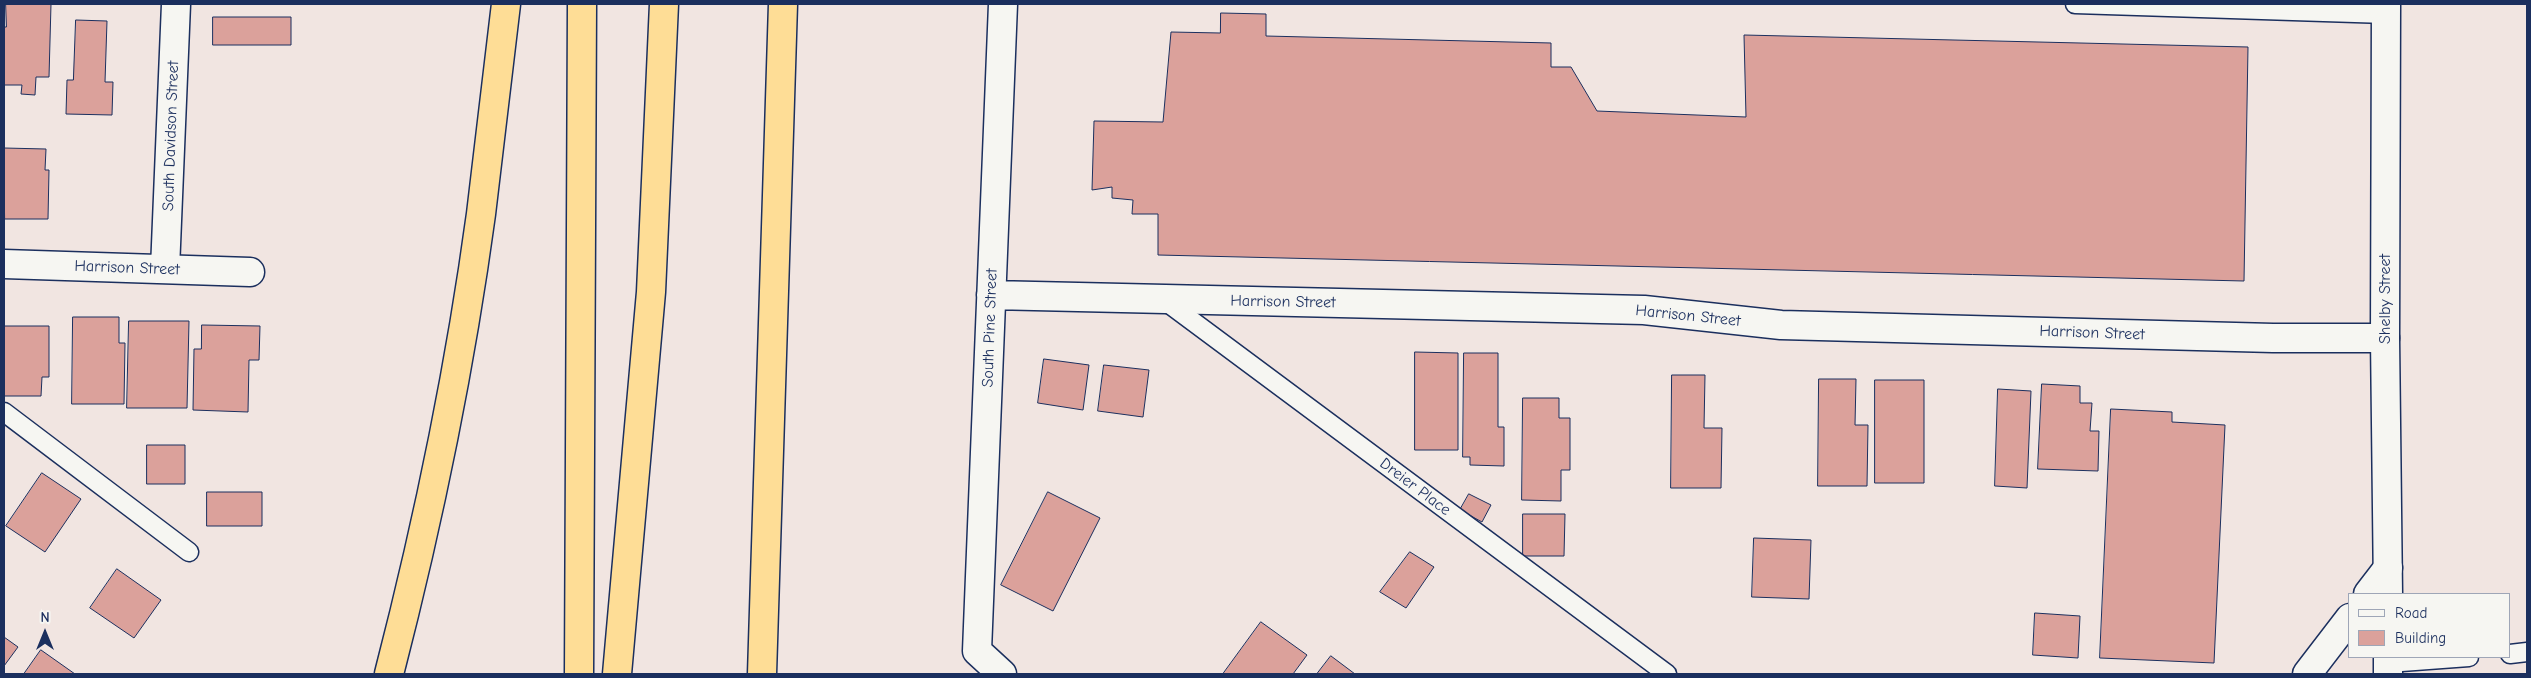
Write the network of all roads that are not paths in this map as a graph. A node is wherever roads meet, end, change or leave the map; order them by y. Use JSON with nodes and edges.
{"nodes":[{"id":1,"x":176,"y":4,"type":"edge"},
{"id":2,"x":506,"y":4,"type":"edge"},
{"id":3,"x":582,"y":4,"type":"edge"},
{"id":4,"x":664,"y":4,"type":"edge"},
{"id":5,"x":783,"y":4,"type":"edge"},
{"id":6,"x":1003,"y":4,"type":"edge"},
{"id":7,"x":2075,"y":4,"type":"edge"},
{"id":8,"x":2386,"y":9,"type":"edge"},
{"id":9,"x":4,"y":264,"type":"edge"},
{"id":10,"x":165,"y":269,"type":"junction"},
{"id":11,"x":250,"y":272,"type":"dead end"},
{"id":12,"x":991,"y":295,"type":"junction"},
{"id":13,"x":1164,"y":300,"type":"junction"},
{"id":14,"x":2385,"y":338,"type":"junction"},
{"id":15,"x":4,"y":412,"type":"edge"},
{"id":16,"x":189,"y":552,"type":"dead end"},
{"id":17,"x":2388,"y":581,"type":"edge"},
{"id":18,"x":2370,"y":593,"type":"edge"},
{"id":19,"x":2348,"y":621,"type":"edge"},
{"id":20,"x":2527,"y":652,"type":"edge"},
{"id":21,"x":2511,"y":654,"type":"edge"},
{"id":22,"x":2459,"y":658,"type":"edge"},
{"id":23,"x":2388,"y":665,"type":"edge"},
{"id":24,"x":389,"y":674,"type":"edge"},
{"id":25,"x":579,"y":674,"type":"edge"},
{"id":26,"x":616,"y":674,"type":"edge"},
{"id":27,"x":762,"y":674,"type":"edge"},
{"id":28,"x":1002,"y":674,"type":"edge"},
{"id":29,"x":1667,"y":674,"type":"edge"},
{"id":30,"x":2307,"y":674,"type":"edge"}],
"edges":[{"from":1,"to":10,"type":"street","name":"South Davidson Street"},
{"from":2,"to":24,"type":"highway"},
{"from":3,"to":25,"type":"highway"},
{"from":4,"to":26,"type":"highway"},
{"from":5,"to":27,"type":"highway"},
{"from":6,"to":12,"type":"street","name":"South Pine Street"},
{"from":7,"to":8,"type":"lane"},
{"from":8,"to":14,"type":"street","name":"Shelby Street"},
{"from":9,"to":10,"type":"street","name":"Harrison Street"},
{"from":10,"to":11,"type":"street","name":"Harrison Street"},
{"from":12,"to":13,"type":"street","name":"Harrison Street"},
{"from":12,"to":28,"type":"street","name":"South Pine Street"},
{"from":13,"to":14,"type":"street","name":"Harrison Street"},
{"from":13,"to":29,"type":"lane","name":"Dreier Place"},
{"from":14,"to":17,"type":"street","name":"Shelby Street"},
{"from":15,"to":16,"type":"lane"},
{"from":17,"to":18,"type":"street"},
{"from":19,"to":30,"type":"street"},
{"from":20,"to":21,"type":"lane"},
{"from":22,"to":23,"type":"lane"}]}
